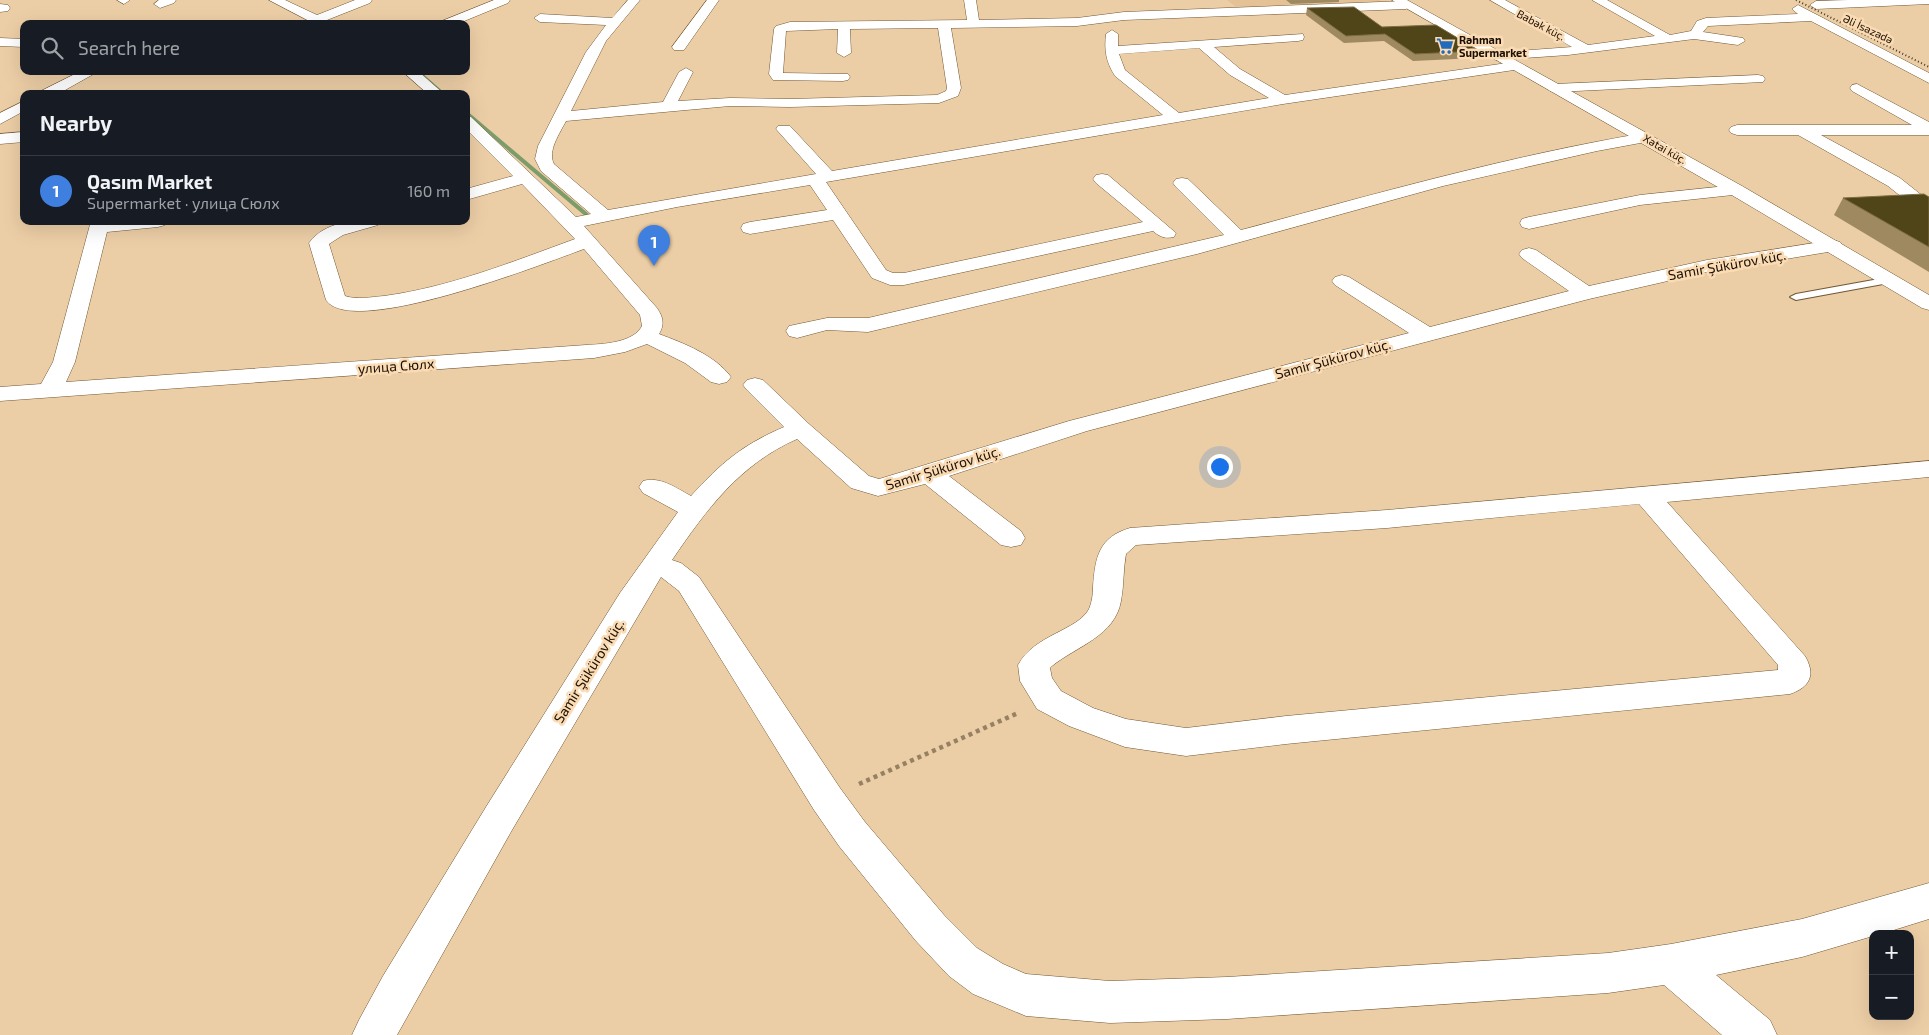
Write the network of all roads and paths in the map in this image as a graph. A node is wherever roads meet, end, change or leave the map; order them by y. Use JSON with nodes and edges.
{"nodes":[{"id":1,"x":275,"y":0,"type":"edge"},
{"id":2,"x":366,"y":0,"type":"edge"},
{"id":3,"x":504,"y":0,"type":"edge"},
{"id":4,"x":634,"y":0,"type":"edge"},
{"id":5,"x":713,"y":0,"type":"edge"},
{"id":6,"x":970,"y":0,"type":"edge"},
{"id":7,"x":1496,"y":0,"type":"edge"},
{"id":8,"x":1598,"y":0,"type":"edge"},
{"id":9,"x":1929,"y":0,"type":"edge"},
{"id":10,"x":1402,"y":3,"type":"edge"},
{"id":11,"x":1788,"y":4,"type":"dead end"},
{"id":12,"x":1812,"y":7,"type":"edge"},
{"id":13,"x":1843,"y":17,"type":"dead end"},
{"id":14,"x":540,"y":18,"type":"dead end"},
{"id":15,"x":319,"y":20,"type":"edge"},
{"id":16,"x":323,"y":20,"type":"edge"},
{"id":17,"x":456,"y":20,"type":"edge"},
{"id":18,"x":1098,"y":20,"type":"junction"},
{"id":19,"x":615,"y":22,"type":"junction"},
{"id":20,"x":974,"y":24,"type":"junction"},
{"id":21,"x":944,"y":25,"type":"junction"},
{"id":22,"x":844,"y":26,"type":"junction"},
{"id":23,"x":1694,"y":35,"type":"junction"},
{"id":24,"x":1298,"y":37,"type":"dead end"},
{"id":25,"x":1669,"y":39,"type":"junction"},
{"id":26,"x":1738,"y":41,"type":"dead end"},
{"id":27,"x":0,"y":42,"type":"edge"},
{"id":28,"x":20,"y":43,"type":"edge"},
{"id":29,"x":1203,"y":45,"type":"junction"},
{"id":30,"x":680,"y":47,"type":"dead end"},
{"id":31,"x":1586,"y":49,"type":"junction"},
{"id":32,"x":1111,"y":51,"type":"junction"},
{"id":33,"x":844,"y":53,"type":"dead end"},
{"id":34,"x":1496,"y":56,"type":"junction"},
{"id":35,"x":1514,"y":66,"type":"junction"},
{"id":36,"x":686,"y":72,"type":"dead end"},
{"id":37,"x":84,"y":75,"type":"edge"},
{"id":38,"x":414,"y":75,"type":"edge"},
{"id":39,"x":843,"y":77,"type":"dead end"},
{"id":40,"x":1758,"y":78,"type":"dead end"},
{"id":41,"x":1929,"y":79,"type":"edge"},
{"id":42,"x":1556,"y":88,"type":"junction"},
{"id":43,"x":1857,"y":88,"type":"dead end"},
{"id":44,"x":54,"y":90,"type":"edge"},
{"id":45,"x":432,"y":90,"type":"edge"},
{"id":46,"x":1283,"y":100,"type":"junction"},
{"id":47,"x":668,"y":106,"type":"junction"},
{"id":48,"x":20,"y":107,"type":"edge"},
{"id":49,"x":20,"y":114,"type":"edge"},
{"id":50,"x":4,"y":117,"type":"edge"},
{"id":51,"x":560,"y":117,"type":"junction"},
{"id":52,"x":1176,"y":118,"type":"junction"},
{"id":53,"x":470,"y":124,"type":"edge"},
{"id":54,"x":784,"y":129,"type":"dead end"},
{"id":55,"x":1800,"y":129,"type":"junction"},
{"id":56,"x":1737,"y":130,"type":"dead end"},
{"id":57,"x":1929,"y":130,"type":"edge"},
{"id":58,"x":20,"y":137,"type":"edge"},
{"id":59,"x":1645,"y":138,"type":"junction"},
{"id":60,"x":0,"y":139,"type":"edge"},
{"id":61,"x":526,"y":178,"type":"junction"},
{"id":62,"x":821,"y":178,"type":"junction"},
{"id":63,"x":1102,"y":179,"type":"dead end"},
{"id":64,"x":1182,"y":183,"type":"dead end"},
{"id":65,"x":1736,"y":190,"type":"junction"},
{"id":66,"x":470,"y":194,"type":"edge"},
{"id":67,"x":1929,"y":210,"type":"edge"},
{"id":68,"x":837,"y":214,"type":"junction"},
{"id":69,"x":604,"y":216,"type":"junction"},
{"id":70,"x":1529,"y":223,"type":"dead end"},
{"id":71,"x":572,"y":224,"type":"junction"},
{"id":72,"x":100,"y":225,"type":"edge"},
{"id":73,"x":356,"y":225,"type":"edge"},
{"id":74,"x":1156,"y":225,"type":"junction"},
{"id":75,"x":750,"y":228,"type":"dead end"},
{"id":76,"x":1237,"y":237,"type":"junction"},
{"id":77,"x":586,"y":242,"type":"junction"},
{"id":78,"x":1833,"y":246,"type":"junction"},
{"id":79,"x":1190,"y":250,"type":"junction"},
{"id":80,"x":1529,"y":254,"type":"dead end"},
{"id":81,"x":1890,"y":280,"type":"junction"},
{"id":82,"x":1342,"y":281,"type":"dead end"},
{"id":83,"x":1586,"y":293,"type":"junction"},
{"id":84,"x":1796,"y":297,"type":"dead end"},
{"id":85,"x":1927,"y":302,"type":"edge"},
{"id":86,"x":797,"y":331,"type":"dead end"},
{"id":87,"x":1426,"y":334,"type":"junction"},
{"id":88,"x":646,"y":336,"type":"junction"},
{"id":89,"x":719,"y":377,"type":"dead end"},
{"id":90,"x":755,"y":385,"type":"dead end"},
{"id":91,"x":50,"y":390,"type":"junction"},
{"id":92,"x":0,"y":394,"type":"edge"},
{"id":93,"x":800,"y":428,"type":"junction"},
{"id":94,"x":1929,"y":469,"type":"edge"},
{"id":95,"x":929,"y":474,"type":"junction"},
{"id":96,"x":652,"y":487,"type":"dead end"},
{"id":97,"x":1646,"y":496,"type":"junction"},
{"id":98,"x":696,"y":510,"type":"junction"},
{"id":99,"x":1011,"y":538,"type":"dead end"},
{"id":100,"x":655,"y":565,"type":"junction"},
{"id":101,"x":1049,"y":700,"type":"junction"},
{"id":102,"x":827,"y":798,"type":"junction"},
{"id":103,"x":1929,"y":901,"type":"edge"},
{"id":104,"x":1671,"y":964,"type":"junction"},
{"id":105,"x":374,"y":1035,"type":"edge"},
{"id":106,"x":1755,"y":1035,"type":"edge"}],
"edges":[{"from":1,"to":15,"type":"street"},
{"from":2,"to":16,"type":"street"},
{"from":3,"to":17,"type":"street"},
{"from":4,"to":19,"type":"street"},
{"from":5,"to":30,"type":"street"},
{"from":6,"to":20,"type":"street"},
{"from":7,"to":31,"type":"street","name":"Babək küç."},
{"from":8,"to":25,"type":"street"},
{"from":9,"to":12,"type":"street"},
{"from":10,"to":18,"type":"street"},
{"from":10,"to":34,"type":"street","name":"Xətai küç."},
{"from":11,"to":12,"type":"street"},
{"from":12,"to":13,"type":"street","name":"Əli İsazadə"},
{"from":12,"to":23,"type":"street"},
{"from":12,"to":41,"type":"street"},
{"from":14,"to":19,"type":"street"},
{"from":18,"to":20,"type":"street"},
{"from":18,"to":32,"type":"street"},
{"from":19,"to":51,"type":"street"},
{"from":20,"to":21,"type":"street"},
{"from":21,"to":22,"type":"street"},
{"from":21,"to":47,"type":"street"},
{"from":22,"to":33,"type":"street"},
{"from":22,"to":39,"type":"street"},
{"from":23,"to":25,"type":"street"},
{"from":23,"to":26,"type":"street"},
{"from":24,"to":29,"type":"street"},
{"from":25,"to":31,"type":"street"},
{"from":27,"to":28,"type":"street"},
{"from":29,"to":32,"type":"street"},
{"from":29,"to":46,"type":"street"},
{"from":31,"to":34,"type":"street"},
{"from":32,"to":52,"type":"street"},
{"from":34,"to":35,"type":"street","name":"Xətai küç."},
{"from":35,"to":42,"type":"street","name":"Xətai küç."},
{"from":35,"to":46,"type":"street"},
{"from":36,"to":47,"type":"street"},
{"from":37,"to":44,"type":"street"},
{"from":38,"to":45,"type":"street"},
{"from":40,"to":42,"type":"street"},
{"from":42,"to":59,"type":"street","name":"Xətai küç."},
{"from":43,"to":57,"type":"street"},
{"from":46,"to":52,"type":"street"},
{"from":47,"to":51,"type":"street"},
{"from":48,"to":50,"type":"street"},
{"from":49,"to":50,"type":"street"},
{"from":51,"to":69,"type":"street"},
{"from":52,"to":62,"type":"street"},
{"from":53,"to":61,"type":"street"},
{"from":54,"to":62,"type":"street"},
{"from":55,"to":56,"type":"street"},
{"from":55,"to":57,"type":"street"},
{"from":55,"to":67,"type":"street"},
{"from":58,"to":60,"type":"street"},
{"from":59,"to":65,"type":"street","name":"Xətai küç."},
{"from":59,"to":76,"type":"street"},
{"from":61,"to":66,"type":"street"},
{"from":61,"to":71,"type":"street"},
{"from":62,"to":68,"type":"street"},
{"from":62,"to":69,"type":"street"},
{"from":63,"to":74,"type":"street"},
{"from":64,"to":76,"type":"street"},
{"from":65,"to":70,"type":"street"},
{"from":65,"to":78,"type":"street","name":"Xətai küç."},
{"from":68,"to":74,"type":"street"},
{"from":68,"to":75,"type":"street"},
{"from":69,"to":71,"type":"street"},
{"from":71,"to":77,"type":"street"},
{"from":72,"to":91,"type":"street"},
{"from":73,"to":77,"type":"street"},
{"from":74,"to":79,"type":"street"},
{"from":76,"to":79,"type":"street"},
{"from":77,"to":88,"type":"street"},
{"from":78,"to":81,"type":"street","name":"Xətai küç."},
{"from":78,"to":83,"type":"street","name":"Samir Şükürov küç."},
{"from":79,"to":86,"type":"street"},
{"from":80,"to":83,"type":"street"},
{"from":81,"to":84,"type":"lane"},
{"from":81,"to":85,"type":"street","name":"Xətai küç."},
{"from":82,"to":87,"type":"street"},
{"from":83,"to":87,"type":"street","name":"Samir Şükürov küç."},
{"from":87,"to":95,"type":"street","name":"Samir Şükürov küç."},
{"from":88,"to":89,"type":"street"},
{"from":88,"to":91,"type":"street","name":"улица Сюлх"},
{"from":90,"to":93,"type":"street"},
{"from":91,"to":92,"type":"street","name":"улица Сюлх"},
{"from":93,"to":95,"type":"street","name":"Samir Şükürov küç."},
{"from":93,"to":98,"type":"street","name":"Samir Şükürov küç."},
{"from":94,"to":97,"type":"street"},
{"from":95,"to":99,"type":"street"},
{"from":96,"to":98,"type":"street"},
{"from":97,"to":101,"type":"street"},
{"from":97,"to":101,"type":"street"},
{"from":98,"to":100,"type":"street","name":"Samir Şükürov küç."},
{"from":100,"to":102,"type":"street"},
{"from":100,"to":105,"type":"street","name":"Samir Şükürov küç."},
{"from":101,"to":102,"type":"path"},
{"from":102,"to":104,"type":"street"},
{"from":103,"to":104,"type":"street"},
{"from":104,"to":106,"type":"street"}]}
